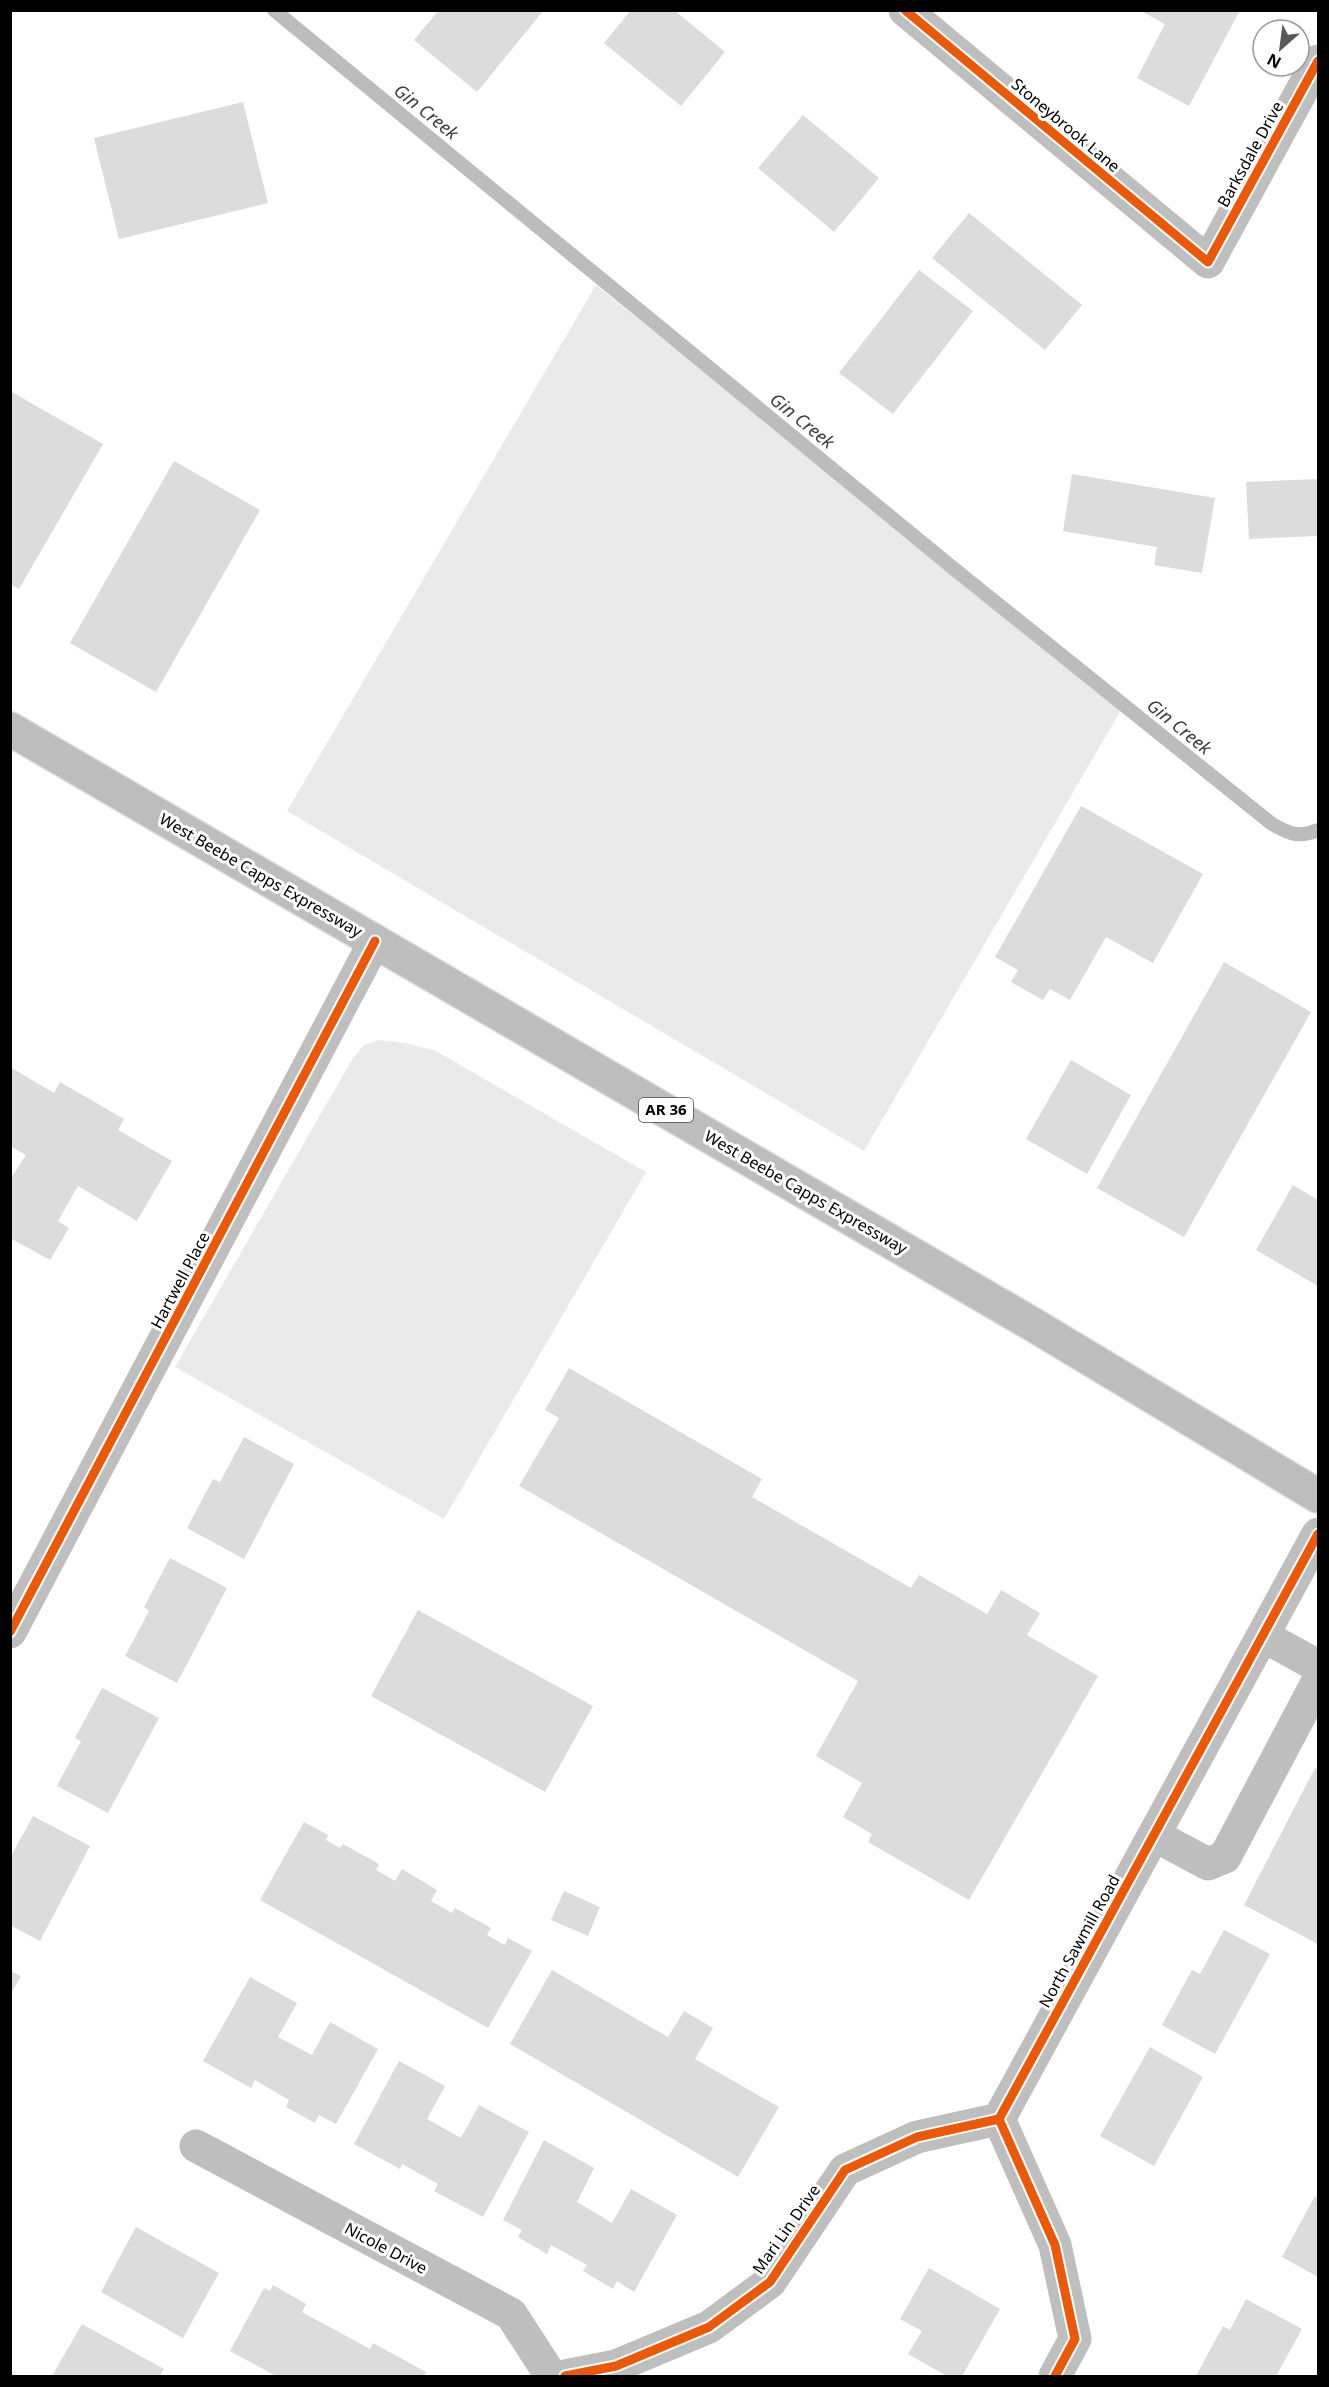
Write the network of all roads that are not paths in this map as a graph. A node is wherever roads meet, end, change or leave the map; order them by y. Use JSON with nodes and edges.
{"nodes":[{"id":1,"x":905,"y":10,"type":"edge"},
{"id":2,"x":1318,"y":61,"type":"edge"},
{"id":3,"x":1208,"y":262,"type":"joint"},
{"id":4,"x":10,"y":729,"type":"edge"},
{"id":5,"x":375,"y":941,"type":"junction"},
{"id":6,"x":1318,"y":1496,"type":"edge"},
{"id":7,"x":1318,"y":1534,"type":"edge"},
{"id":8,"x":10,"y":1632,"type":"edge"},
{"id":9,"x":1263,"y":1636,"type":"junction"},
{"id":10,"x":1318,"y":1666,"type":"edge"},
{"id":11,"x":1318,"y":1681,"type":"edge"},
{"id":12,"x":1154,"y":1835,"type":"junction"},
{"id":13,"x":999,"y":2119,"type":"junction"},
{"id":14,"x":196,"y":2146,"type":"dead end"},
{"id":15,"x":551,"y":2376,"type":"edge"},
{"id":16,"x":565,"y":2376,"type":"edge"},
{"id":17,"x":1055,"y":2376,"type":"edge"}],
"edges":[{"from":1,"to":3,"type":"street","name":"Stoneybrook Lane"},
{"from":2,"to":3,"type":"street","name":"Barksdale Drive"},
{"from":4,"to":5,"type":"main road","name":"West Beebe Capps Expressway","number":"AR 36"},
{"from":5,"to":6,"type":"main road","name":"West Beebe Capps Expressway","number":"AR 36"},
{"from":5,"to":8,"type":"street","name":"Hartwell Place"},
{"from":7,"to":9,"type":"street","name":"North Sawmill Road"},
{"from":9,"to":10,"type":"street"},
{"from":9,"to":12,"type":"street","name":"North Sawmill Road"},
{"from":11,"to":12,"type":"street"},
{"from":12,"to":13,"type":"street","name":"North Sawmill Road"},
{"from":13,"to":16,"type":"street","name":"Mari Lin Drive"},
{"from":13,"to":17,"type":"street"},
{"from":14,"to":15,"type":"street","name":"Nicole Drive"}]}
